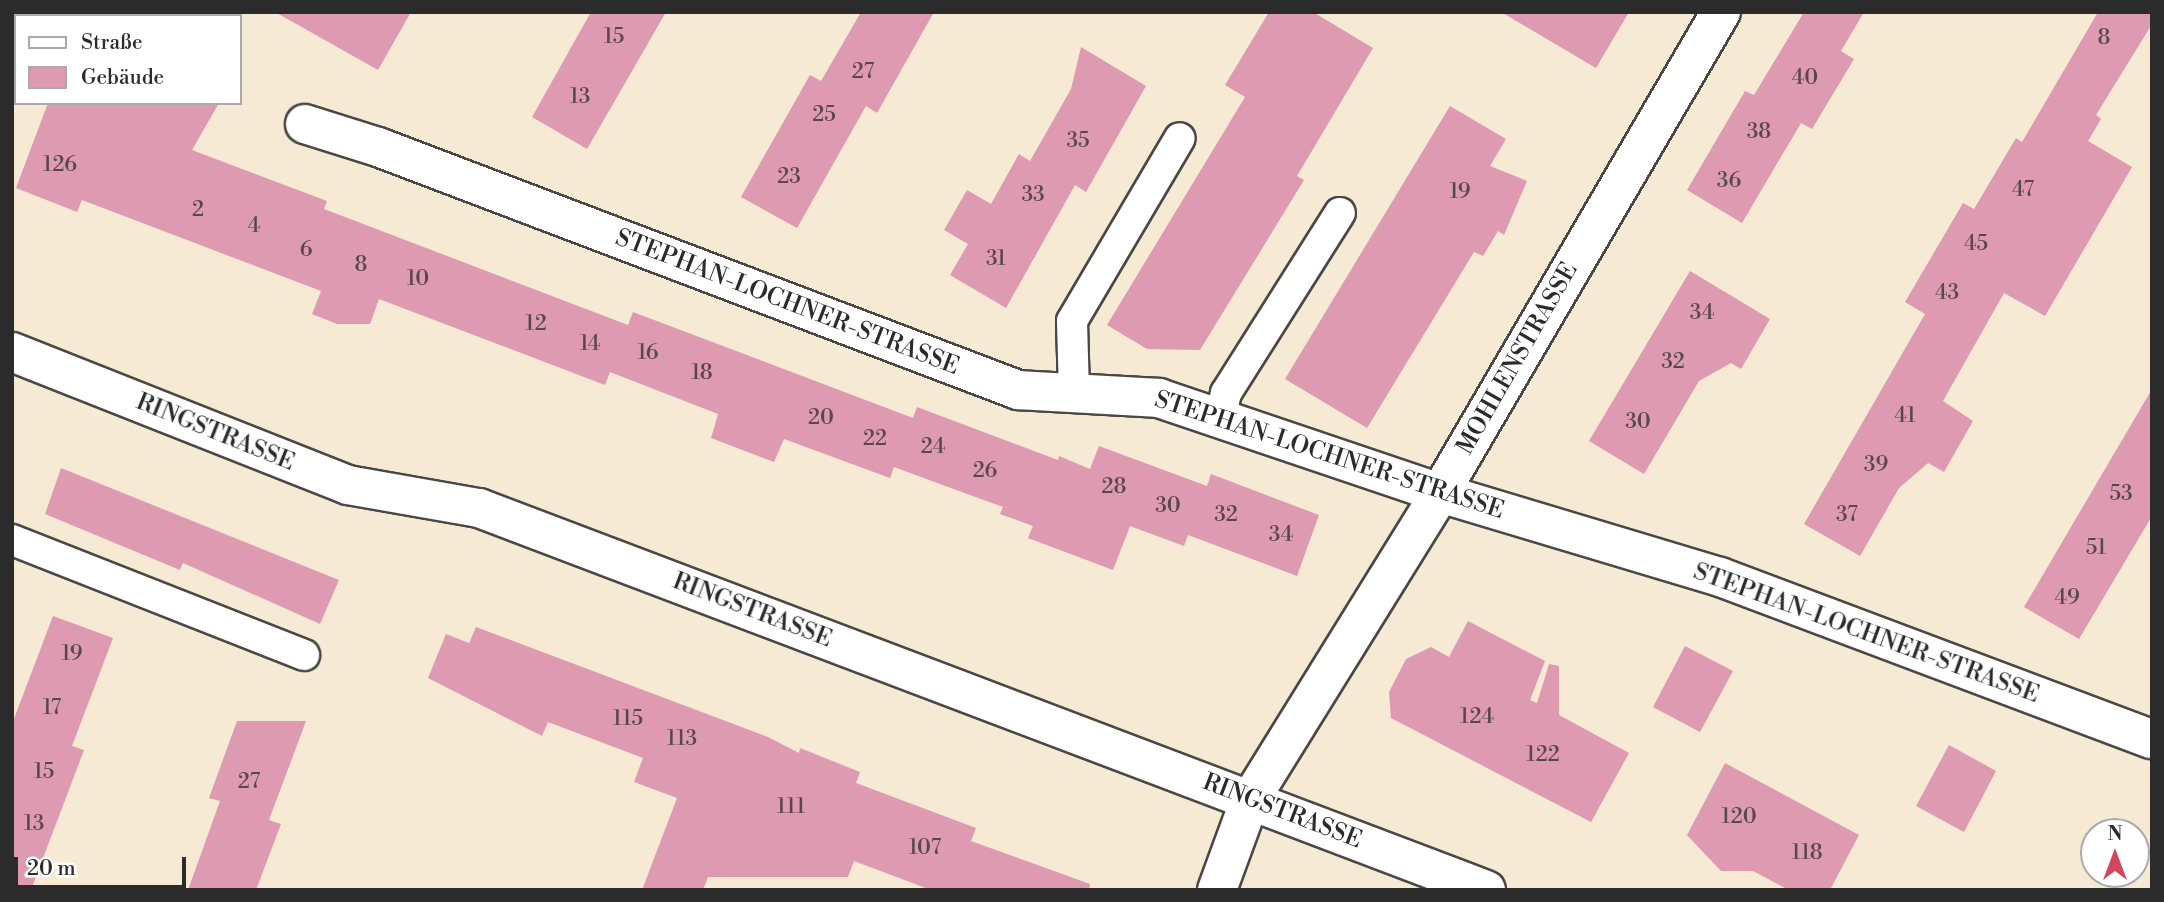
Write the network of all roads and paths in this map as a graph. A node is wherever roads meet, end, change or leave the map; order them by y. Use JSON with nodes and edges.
{"nodes":[{"id":1,"x":1720,"y":12,"type":"edge"},
{"id":2,"x":305,"y":124,"type":"dead end"},
{"id":3,"x":1180,"y":138,"type":"dead end"},
{"id":4,"x":1340,"y":213,"type":"dead end"},
{"id":5,"x":12,"y":352,"type":"edge"},
{"id":6,"x":1074,"y":393,"type":"junction"},
{"id":7,"x":1220,"y":419,"type":"junction"},
{"id":8,"x":1440,"y":493,"type":"junction"},
{"id":9,"x":12,"y":540,"type":"edge"},
{"id":10,"x":304,"y":655,"type":"dead end"},
{"id":11,"x":2152,"y":739,"type":"edge"},
{"id":12,"x":1250,"y":800,"type":"junction"},
{"id":13,"x":1217,"y":890,"type":"edge"},
{"id":14,"x":1486,"y":890,"type":"edge"}],
"edges":[{"from":1,"to":8,"type":"street","name":"MOHLENSTRASSE"},
{"from":2,"to":6,"type":"street","name":"STEPHAN-LOCHNER-STRASSE"},
{"from":3,"to":6,"type":"lane"},
{"from":4,"to":7,"type":"lane"},
{"from":5,"to":12,"type":"street","name":"RINGSTRASSE"},
{"from":6,"to":7,"type":"street","name":"STEPHAN-LOCHNER-STRASSE"},
{"from":7,"to":8,"type":"street","name":"STEPHAN-LOCHNER-STRASSE"},
{"from":8,"to":11,"type":"street","name":"STEPHAN-LOCHNER-STRASSE"},
{"from":8,"to":12,"type":"street","name":"MOHLENSTRASSE"},
{"from":9,"to":10,"type":"lane"},
{"from":12,"to":13,"type":"street","name":"MOHLENSTRASSE"},
{"from":12,"to":14,"type":"street","name":"RINGSTRASSE"}]}
